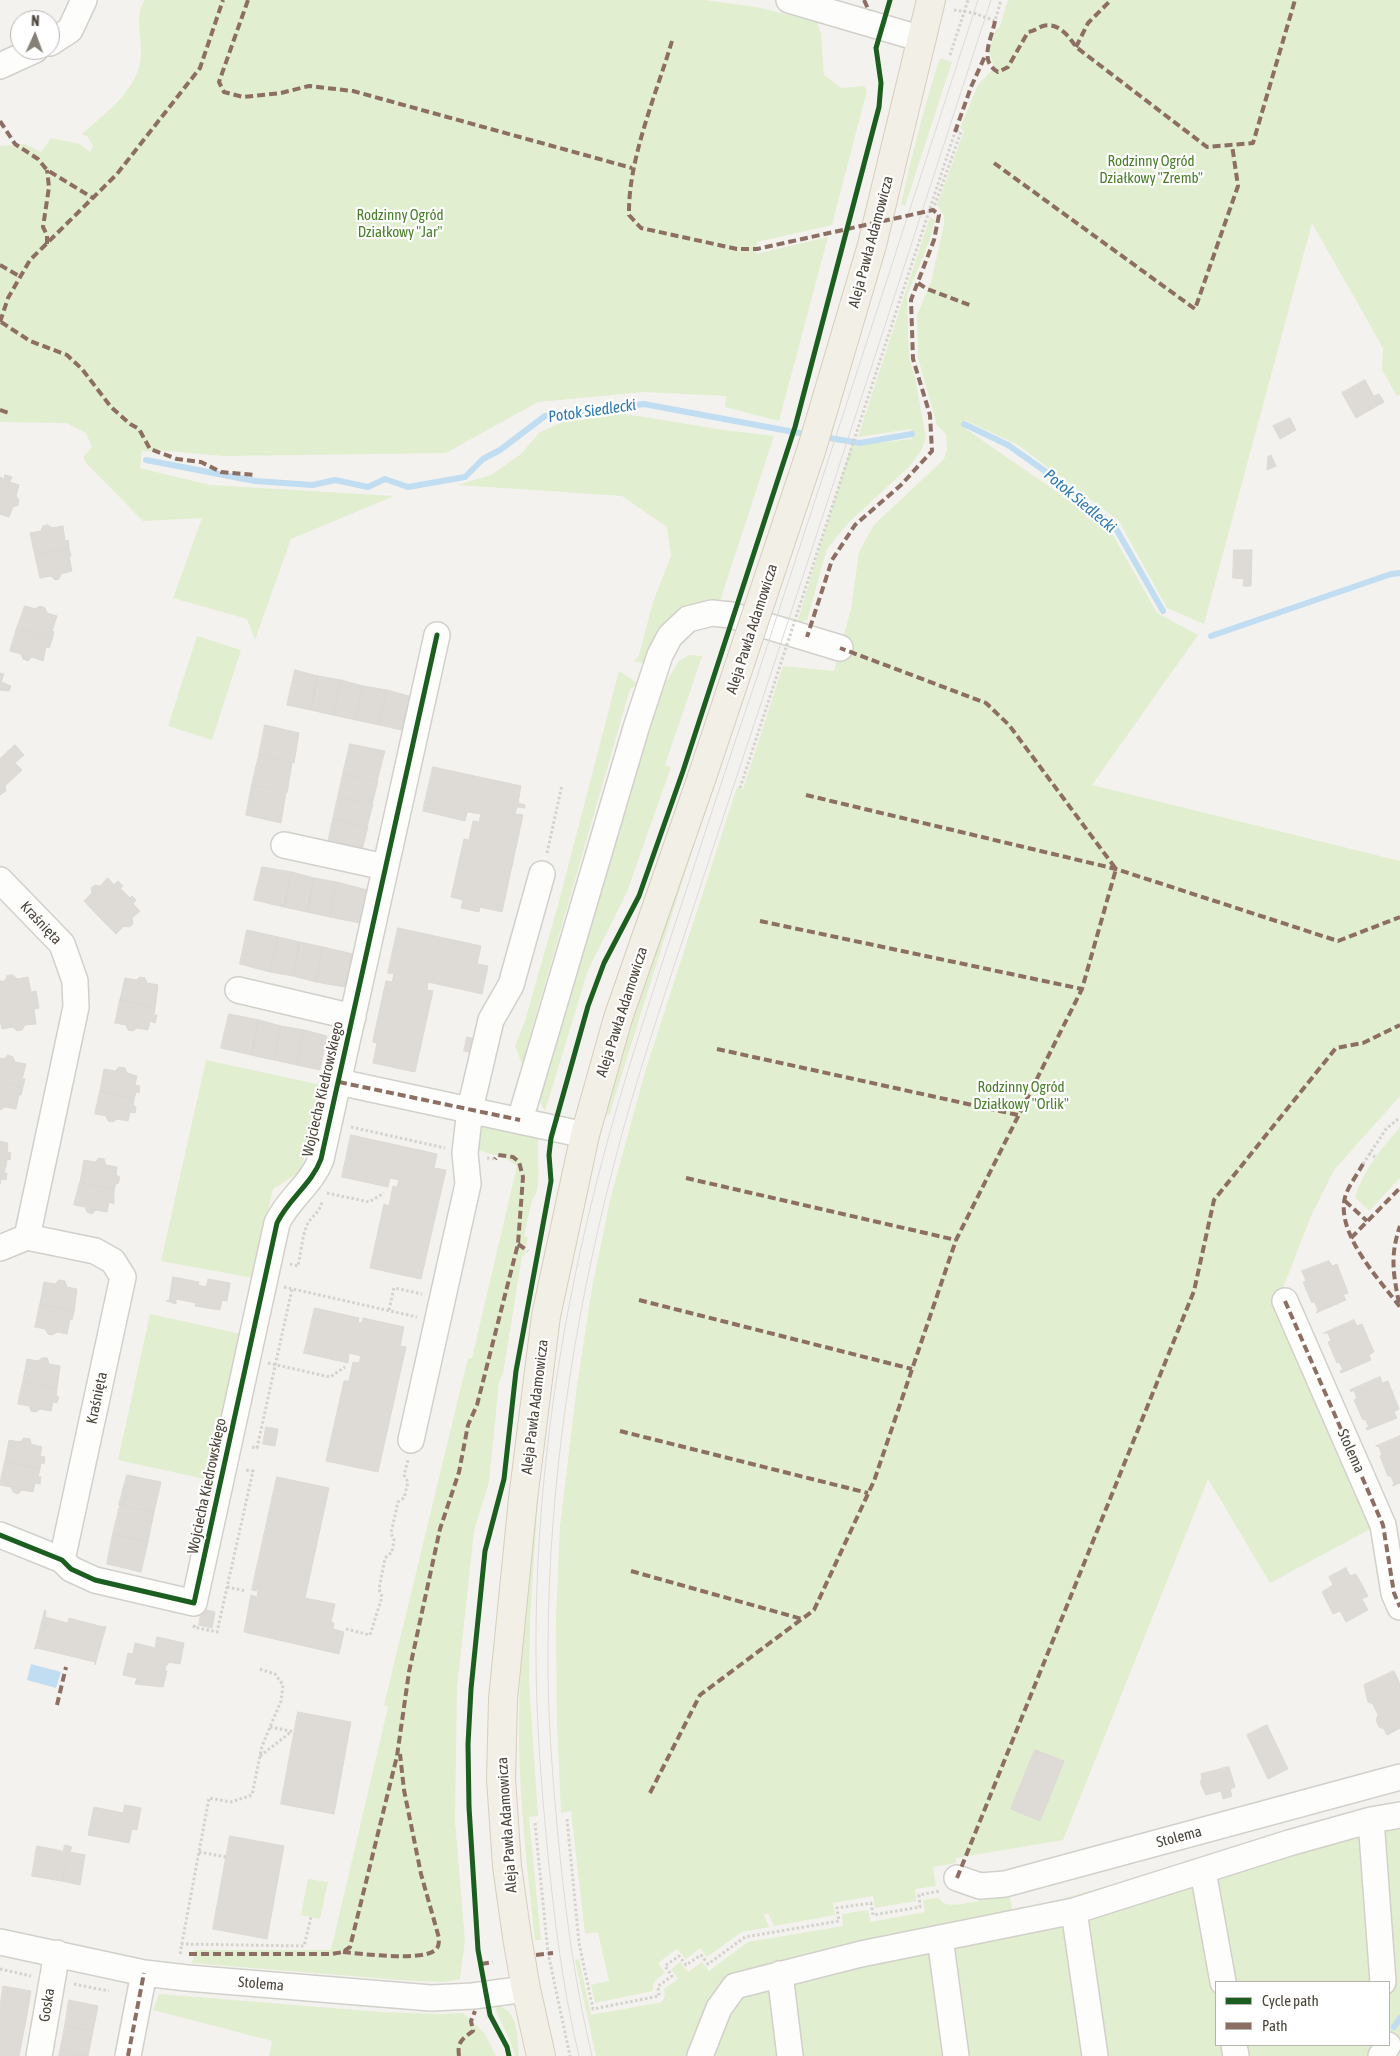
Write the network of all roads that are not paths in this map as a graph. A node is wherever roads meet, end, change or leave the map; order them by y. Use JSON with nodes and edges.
{"nodes":[{"id":1,"x":84,"y":0,"type":"edge"},
{"id":2,"x":789,"y":0,"type":"edge"},
{"id":3,"x":931,"y":0,"type":"edge"},
{"id":4,"x":60,"y":36,"type":"edge"},
{"id":5,"x":922,"y":38,"type":"junction"},
{"id":6,"x":13,"y":60,"type":"edge"},
{"id":7,"x":0,"y":66,"type":"edge"},
{"id":8,"x":437,"y":635,"type":"dead end"},
{"id":9,"x":840,"y":648,"type":"dead end"},
{"id":10,"x":284,"y":845,"type":"dead end"},
{"id":11,"x":384,"y":868,"type":"junction"},
{"id":12,"x":542,"y":874,"type":"road end"},
{"id":13,"x":0,"y":880,"type":"edge"},
{"id":14,"x":238,"y":990,"type":"dead end"},
{"id":15,"x":353,"y":1017,"type":"junction"},
{"id":16,"x":339,"y":1082,"type":"junction"},
{"id":17,"x":470,"y":1109,"type":"junction"},
{"id":18,"x":520,"y":1120,"type":"junction"},
{"id":19,"x":585,"y":1135,"type":"junction"},
{"id":20,"x":27,"y":1237,"type":"junction"},
{"id":21,"x":0,"y":1248,"type":"edge"},
{"id":22,"x":1285,"y":1301,"type":"dead end"},
{"id":23,"x":411,"y":1440,"type":"road end"},
{"id":24,"x":0,"y":1535,"type":"edge"},
{"id":25,"x":62,"y":1560,"type":"junction"},
{"id":26,"x":1396,"y":1579,"type":"edge"},
{"id":27,"x":1400,"y":1607,"type":"edge"},
{"id":28,"x":1400,"y":1777,"type":"edge"},
{"id":29,"x":1400,"y":1815,"type":"edge"},
{"id":30,"x":1371,"y":1820,"type":"junction"},
{"id":31,"x":1203,"y":1870,"type":"junction"},
{"id":32,"x":957,"y":1878,"type":"dead end"},
{"id":33,"x":1074,"y":1911,"type":"junction"},
{"id":34,"x":940,"y":1938,"type":"junction"},
{"id":35,"x":0,"y":1942,"type":"edge"},
{"id":36,"x":57,"y":1953,"type":"junction"},
{"id":37,"x":144,"y":1973,"type":"junction"},
{"id":38,"x":780,"y":1974,"type":"junction"},
{"id":39,"x":1223,"y":1981,"type":"edge"},
{"id":40,"x":1383,"y":1981,"type":"edge"},
{"id":41,"x":526,"y":1988,"type":"junction"},
{"id":42,"x":39,"y":2056,"type":"edge"},
{"id":43,"x":128,"y":2056,"type":"edge"},
{"id":44,"x":541,"y":2056,"type":"edge"},
{"id":45,"x":700,"y":2056,"type":"edge"},
{"id":46,"x":790,"y":2056,"type":"edge"},
{"id":47,"x":956,"y":2056,"type":"edge"},
{"id":48,"x":1095,"y":2056,"type":"edge"}],
"edges":[{"from":1,"to":4,"type":"street"},
{"from":2,"to":5,"type":"street"},
{"from":3,"to":5,"type":"main road","name":"Aleja Pawła Adamowicza"},
{"from":5,"to":19,"type":"main road","name":"Aleja Pawła Adamowicza","bridge":true},
{"from":6,"to":7,"type":"street"},
{"from":8,"to":11,"type":"street","name":"Wojciecha Kiedrowskiego"},
{"from":9,"to":18,"type":"street"},
{"from":10,"to":11,"type":"street"},
{"from":11,"to":15,"type":"street","name":"Wojciecha Kiedrowskiego"},
{"from":12,"to":17,"type":"street"},
{"from":13,"to":20,"type":"street","name":"Kraśnięta"},
{"from":14,"to":15,"type":"street"},
{"from":15,"to":16,"type":"street","name":"Wojciecha Kiedrowskiego"},
{"from":16,"to":17,"type":"street","name":"Wojciecha Kiedrowskiego"},
{"from":16,"to":25,"type":"street","name":"Wojciecha Kiedrowskiego"},
{"from":17,"to":18,"type":"street","name":"Wojciecha Kiedrowskiego"},
{"from":17,"to":23,"type":"street"},
{"from":18,"to":19,"type":"street","name":"Wojciecha Kiedrowskiego"},
{"from":19,"to":41,"type":"main road","name":"Aleja Pawła Adamowicza"},
{"from":20,"to":21,"type":"street"},
{"from":20,"to":25,"type":"street","name":"Kraśnięta"},
{"from":22,"to":26,"type":"street","name":"Stolema"},
{"from":24,"to":25,"type":"street"},
{"from":26,"to":27,"type":"street","name":"Stolema"},
{"from":28,"to":32,"type":"street","name":"Stolema"},
{"from":29,"to":30,"type":"street"},
{"from":30,"to":31,"type":"street"},
{"from":30,"to":40,"type":"street"},
{"from":31,"to":33,"type":"street"},
{"from":31,"to":39,"type":"street"},
{"from":33,"to":34,"type":"street"},
{"from":33,"to":48,"type":"street"},
{"from":34,"to":38,"type":"street"},
{"from":34,"to":47,"type":"street"},
{"from":35,"to":36,"type":"street","name":"Stolema"},
{"from":36,"to":37,"type":"street","name":"Stolema"},
{"from":36,"to":42,"type":"street","name":"Goska"},
{"from":37,"to":41,"type":"street","name":"Stolema"},
{"from":37,"to":43,"type":"street"},
{"from":38,"to":45,"type":"street"},
{"from":38,"to":46,"type":"street"},
{"from":41,"to":44,"type":"main road","name":"Aleja Pawła Adamowicza"}]}
